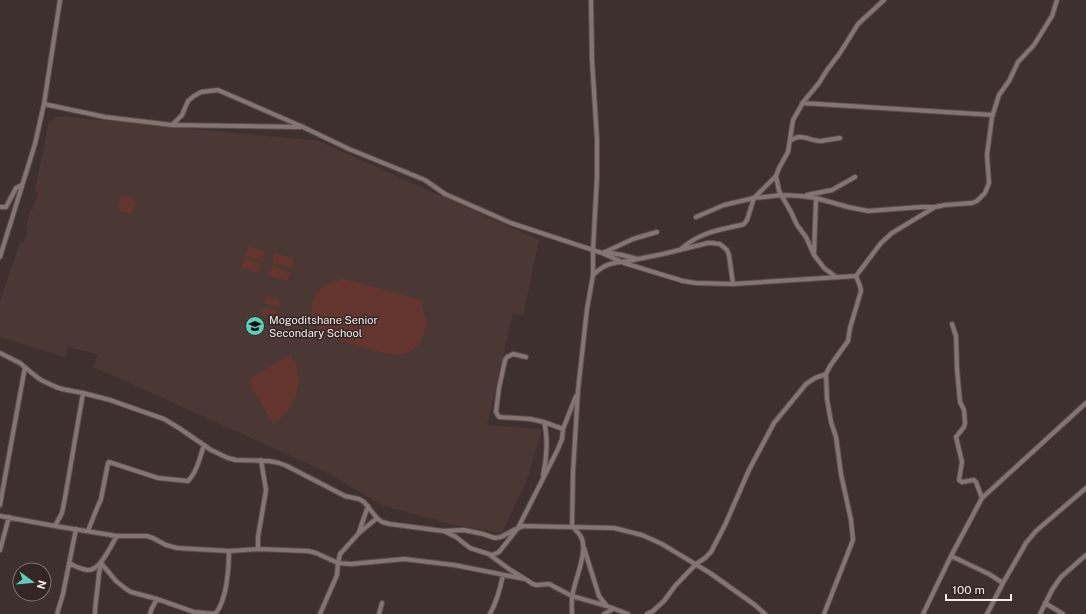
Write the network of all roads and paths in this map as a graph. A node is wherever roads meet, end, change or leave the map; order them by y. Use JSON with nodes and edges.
{"nodes":[{"id":1,"x":60,"y":0,"type":"edge"},
{"id":2,"x":591,"y":0,"type":"edge"},
{"id":3,"x":884,"y":0,"type":"edge"},
{"id":4,"x":1057,"y":0,"type":"edge"},
{"id":5,"x":802,"y":103,"type":"junction"},
{"id":6,"x":44,"y":104,"type":"junction"},
{"id":7,"x":993,"y":115,"type":"junction"},
{"id":8,"x":173,"y":125,"type":"junction"},
{"id":9,"x":303,"y":127,"type":"junction"},
{"id":10,"x":840,"y":138,"type":"dead end"},
{"id":11,"x":790,"y":141,"type":"junction"},
{"id":12,"x":776,"y":176,"type":"junction"},
{"id":13,"x":855,"y":177,"type":"dead end"},
{"id":14,"x":22,"y":185,"type":"junction"},
{"id":15,"x":782,"y":195,"type":"junction"},
{"id":16,"x":801,"y":196,"type":"junction"},
{"id":17,"x":754,"y":198,"type":"junction"},
{"id":18,"x":816,"y":198,"type":"junction"},
{"id":19,"x":0,"y":207,"type":"edge"},
{"id":20,"x":936,"y":207,"type":"junction"},
{"id":21,"x":696,"y":217,"type":"dead end"},
{"id":22,"x":657,"y":232,"type":"dead end"},
{"id":23,"x":593,"y":250,"type":"junction"},
{"id":24,"x":680,"y":250,"type":"junction"},
{"id":25,"x":603,"y":252,"type":"junction"},
{"id":26,"x":814,"y":255,"type":"junction"},
{"id":27,"x":0,"y":257,"type":"edge"},
{"id":28,"x":638,"y":259,"type":"junction"},
{"id":29,"x":624,"y":263,"type":"junction"},
{"id":30,"x":593,"y":275,"type":"junction"},
{"id":31,"x":856,"y":276,"type":"junction"},
{"id":32,"x":836,"y":277,"type":"junction"},
{"id":33,"x":733,"y":284,"type":"junction"},
{"id":34,"x":952,"y":324,"type":"dead end"},
{"id":35,"x":0,"y":353,"type":"edge"},
{"id":36,"x":526,"y":357,"type":"dead end"},
{"id":37,"x":25,"y":367,"type":"junction"},
{"id":38,"x":826,"y":374,"type":"junction"},
{"id":39,"x":578,"y":390,"type":"junction"},
{"id":40,"x":83,"y":393,"type":"junction"},
{"id":41,"x":1086,"y":403,"type":"edge"},
{"id":42,"x":544,"y":422,"type":"junction"},
{"id":43,"x":563,"y":429,"type":"junction"},
{"id":44,"x":204,"y":445,"type":"junction"},
{"id":45,"x":261,"y":460,"type":"junction"},
{"id":46,"x":542,"y":481,"type":"junction"},
{"id":47,"x":1086,"y":488,"type":"edge"},
{"id":48,"x":982,"y":498,"type":"junction"},
{"id":49,"x":0,"y":505,"type":"edge"},
{"id":50,"x":368,"y":506,"type":"junction"},
{"id":51,"x":0,"y":516,"type":"edge"},
{"id":52,"x":9,"y":517,"type":"junction"},
{"id":53,"x":377,"y":518,"type":"junction"},
{"id":54,"x":55,"y":526,"type":"junction"},
{"id":55,"x":572,"y":527,"type":"junction"},
{"id":56,"x":518,"y":528,"type":"junction"},
{"id":57,"x":76,"y":529,"type":"junction"},
{"id":58,"x":88,"y":531,"type":"junction"},
{"id":59,"x":443,"y":531,"type":"junction"},
{"id":60,"x":359,"y":532,"type":"junction"},
{"id":61,"x":117,"y":536,"type":"junction"},
{"id":62,"x":584,"y":547,"type":"junction"},
{"id":63,"x":258,"y":549,"type":"junction"},
{"id":64,"x":0,"y":550,"type":"edge"},
{"id":65,"x":229,"y":551,"type":"junction"},
{"id":66,"x":489,"y":554,"type":"junction"},
{"id":67,"x":1086,"y":555,"type":"edge"},
{"id":68,"x":951,"y":556,"type":"junction"},
{"id":69,"x":338,"y":562,"type":"junction"},
{"id":70,"x":69,"y":563,"type":"junction"},
{"id":71,"x":101,"y":564,"type":"junction"},
{"id":72,"x":696,"y":564,"type":"junction"},
{"id":73,"x":502,"y":575,"type":"junction"},
{"id":74,"x":525,"y":579,"type":"junction"},
{"id":75,"x":1003,"y":583,"type":"junction"},
{"id":76,"x":572,"y":596,"type":"junction"},
{"id":77,"x":157,"y":599,"type":"junction"},
{"id":78,"x":382,"y":603,"type":"dead end"},
{"id":79,"x":1045,"y":603,"type":"junction"},
{"id":80,"x":607,"y":606,"type":"junction"},
{"id":81,"x":613,"y":609,"type":"junction"},
{"id":82,"x":621,"y":612,"type":"edge"},
{"id":83,"x":57,"y":614,"type":"edge"},
{"id":84,"x":95,"y":614,"type":"edge"},
{"id":85,"x":150,"y":614,"type":"edge"},
{"id":86,"x":216,"y":614,"type":"edge"},
{"id":87,"x":320,"y":614,"type":"edge"},
{"id":88,"x":379,"y":614,"type":"edge"},
{"id":89,"x":490,"y":614,"type":"edge"},
{"id":90,"x":572,"y":614,"type":"edge"},
{"id":91,"x":604,"y":614,"type":"edge"},
{"id":92,"x":628,"y":614,"type":"edge"},
{"id":93,"x":649,"y":614,"type":"edge"},
{"id":94,"x":765,"y":614,"type":"edge"},
{"id":95,"x":824,"y":614,"type":"edge"},
{"id":96,"x":923,"y":614,"type":"edge"},
{"id":97,"x":987,"y":614,"type":"edge"},
{"id":98,"x":1040,"y":614,"type":"edge"},
{"id":99,"x":1063,"y":614,"type":"edge"}],
"edges":[{"from":1,"to":6,"type":"street"},
{"from":2,"to":23,"type":"street"},
{"from":3,"to":5,"type":"street"},
{"from":4,"to":7,"type":"street"},
{"from":5,"to":7,"type":"street"},
{"from":5,"to":11,"type":"street"},
{"from":6,"to":8,"type":"street"},
{"from":6,"to":14,"type":"street"},
{"from":7,"to":20,"type":"street"},
{"from":8,"to":9,"type":"street"},
{"from":8,"to":9,"type":"street"},
{"from":9,"to":23,"type":"street"},
{"from":10,"to":11,"type":"street"},
{"from":11,"to":12,"type":"street"},
{"from":12,"to":15,"type":"street"},
{"from":12,"to":17,"type":"street"},
{"from":13,"to":16,"type":"street"},
{"from":14,"to":19,"type":"street"},
{"from":14,"to":27,"type":"street"},
{"from":15,"to":16,"type":"street"},
{"from":15,"to":17,"type":"street"},
{"from":15,"to":26,"type":"street"},
{"from":16,"to":18,"type":"street"},
{"from":17,"to":21,"type":"street"},
{"from":17,"to":24,"type":"street"},
{"from":18,"to":20,"type":"street"},
{"from":18,"to":26,"type":"street"},
{"from":20,"to":31,"type":"street"},
{"from":22,"to":25,"type":"street"},
{"from":23,"to":25,"type":"street"},
{"from":23,"to":30,"type":"street"},
{"from":24,"to":28,"type":"street"},
{"from":24,"to":33,"type":"street"},
{"from":25,"to":28,"type":"street"},
{"from":25,"to":29,"type":"street"},
{"from":26,"to":32,"type":"street"},
{"from":28,"to":29,"type":"street"},
{"from":29,"to":30,"type":"street"},
{"from":29,"to":33,"type":"street"},
{"from":30,"to":39,"type":"street"},
{"from":31,"to":32,"type":"street"},
{"from":31,"to":38,"type":"street"},
{"from":32,"to":33,"type":"street"},
{"from":34,"to":48,"type":"street"},
{"from":35,"to":37,"type":"street"},
{"from":36,"to":42,"type":"street"},
{"from":37,"to":40,"type":"street"},
{"from":37,"to":49,"type":"street"},
{"from":38,"to":72,"type":"street"},
{"from":38,"to":95,"type":"street"},
{"from":39,"to":43,"type":"street"},
{"from":39,"to":55,"type":"street"},
{"from":40,"to":44,"type":"street"},
{"from":40,"to":54,"type":"street"},
{"from":41,"to":48,"type":"street"},
{"from":42,"to":43,"type":"street"},
{"from":42,"to":46,"type":"street"},
{"from":43,"to":46,"type":"street"},
{"from":44,"to":45,"type":"street"},
{"from":44,"to":58,"type":"street"},
{"from":45,"to":50,"type":"street"},
{"from":45,"to":63,"type":"street"},
{"from":46,"to":56,"type":"street"},
{"from":47,"to":75,"type":"street"},
{"from":48,"to":68,"type":"street"},
{"from":50,"to":53,"type":"street"},
{"from":50,"to":60,"type":"street"},
{"from":51,"to":52,"type":"street"},
{"from":52,"to":54,"type":"street"},
{"from":52,"to":64,"type":"street"},
{"from":53,"to":59,"type":"street"},
{"from":53,"to":60,"type":"street"},
{"from":54,"to":57,"type":"street"},
{"from":55,"to":56,"type":"street"},
{"from":55,"to":62,"type":"street"},
{"from":55,"to":72,"type":"street"},
{"from":56,"to":59,"type":"street"},
{"from":56,"to":66,"type":"street"},
{"from":57,"to":58,"type":"street"},
{"from":57,"to":70,"type":"street"},
{"from":58,"to":61,"type":"street"},
{"from":59,"to":66,"type":"street"},
{"from":60,"to":69,"type":"street"},
{"from":61,"to":65,"type":"street"},
{"from":61,"to":71,"type":"street"},
{"from":62,"to":76,"type":"street"},
{"from":62,"to":80,"type":"street"},
{"from":63,"to":65,"type":"street"},
{"from":63,"to":69,"type":"street"},
{"from":65,"to":86,"type":"street"},
{"from":66,"to":74,"type":"street"},
{"from":67,"to":79,"type":"street"},
{"from":68,"to":75,"type":"street"},
{"from":68,"to":96,"type":"street"},
{"from":69,"to":73,"type":"street"},
{"from":69,"to":87,"type":"street"},
{"from":70,"to":71,"type":"street"},
{"from":70,"to":83,"type":"street"},
{"from":71,"to":77,"type":"street"},
{"from":71,"to":84,"type":"street"},
{"from":72,"to":93,"type":"street"},
{"from":72,"to":94,"type":"street"},
{"from":73,"to":74,"type":"street"},
{"from":73,"to":89,"type":"street"},
{"from":74,"to":76,"type":"street"},
{"from":75,"to":97,"type":"street"},
{"from":76,"to":80,"type":"street"},
{"from":76,"to":90,"type":"street"},
{"from":77,"to":85,"type":"street"},
{"from":77,"to":86,"type":"street"},
{"from":78,"to":88,"type":"street"},
{"from":79,"to":98,"type":"street"},
{"from":79,"to":99,"type":"street"},
{"from":80,"to":81,"type":"street"},
{"from":81,"to":82,"type":"street"},
{"from":81,"to":91,"type":"street"},
{"from":82,"to":92,"type":"street"}]}
